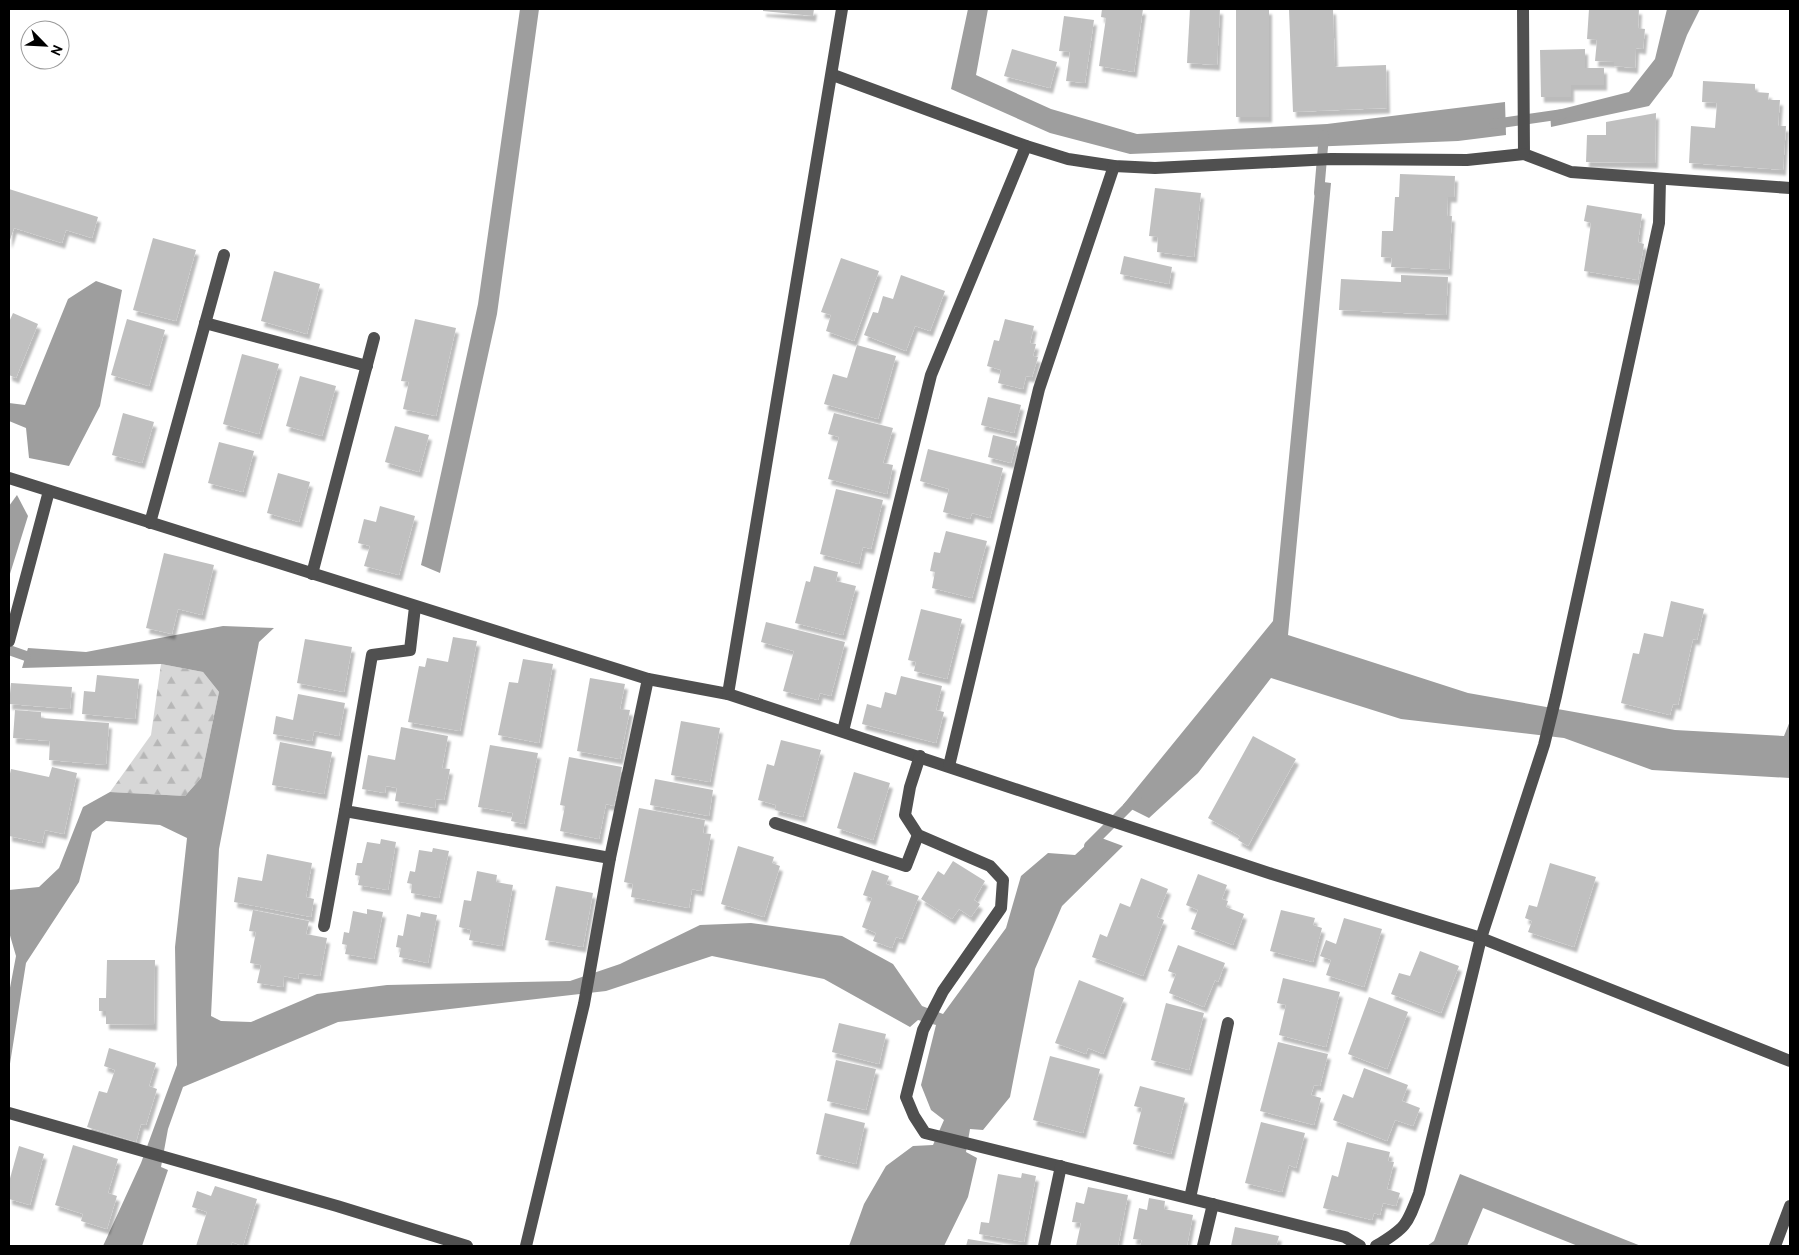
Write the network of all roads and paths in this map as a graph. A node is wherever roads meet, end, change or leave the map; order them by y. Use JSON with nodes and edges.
{"nodes":[{"id":1,"x":842,"y":9,"type":"edge"},
{"id":2,"x":1523,"y":9,"type":"edge"},
{"id":3,"x":833,"y":76,"type":"junction"},
{"id":4,"x":1026,"y":146,"type":"junction"},
{"id":5,"x":1524,"y":154,"type":"junction"},
{"id":6,"x":1114,"y":166,"type":"junction"},
{"id":7,"x":1660,"y":179,"type":"junction"},
{"id":8,"x":1790,"y":188,"type":"edge"},
{"id":9,"x":224,"y":254,"type":"dead end"},
{"id":10,"x":205,"y":323,"type":"junction"},
{"id":11,"x":374,"y":338,"type":"dead end"},
{"id":12,"x":367,"y":366,"type":"junction"},
{"id":13,"x":9,"y":478,"type":"edge"},
{"id":14,"x":49,"y":491,"type":"junction"},
{"id":15,"x":150,"y":523,"type":"junction"},
{"id":16,"x":312,"y":574,"type":"junction"},
{"id":17,"x":415,"y":607,"type":"junction"},
{"id":18,"x":9,"y":641,"type":"edge"},
{"id":19,"x":648,"y":679,"type":"junction"},
{"id":20,"x":728,"y":694,"type":"junction"},
{"id":21,"x":843,"y":731,"type":"junction"},
{"id":22,"x":920,"y":756,"type":"junction"},
{"id":23,"x":949,"y":766,"type":"junction"},
{"id":24,"x":345,"y":811,"type":"junction"},
{"id":25,"x":775,"y":824,"type":"dead end"},
{"id":26,"x":918,"y":835,"type":"junction"},
{"id":27,"x":610,"y":858,"type":"junction"},
{"id":28,"x":324,"y":926,"type":"dead end"},
{"id":29,"x":1481,"y":938,"type":"junction"},
{"id":30,"x":1228,"y":1023,"type":"dead end"},
{"id":31,"x":1790,"y":1061,"type":"edge"},
{"id":32,"x":9,"y":1113,"type":"edge"},
{"id":33,"x":1061,"y":1166,"type":"junction"},
{"id":34,"x":1190,"y":1198,"type":"junction"},
{"id":35,"x":1213,"y":1204,"type":"junction"},
{"id":36,"x":1790,"y":1206,"type":"edge"},
{"id":37,"x":467,"y":1246,"type":"edge"},
{"id":38,"x":526,"y":1246,"type":"edge"},
{"id":39,"x":1044,"y":1246,"type":"edge"},
{"id":40,"x":1203,"y":1246,"type":"edge"},
{"id":41,"x":1360,"y":1246,"type":"edge"},
{"id":42,"x":1376,"y":1246,"type":"edge"},
{"id":43,"x":1775,"y":1246,"type":"edge"}],
"edges":[{"from":1,"to":3,"type":"street"},
{"from":2,"to":5,"type":"street"},
{"from":3,"to":4,"type":"street"},
{"from":3,"to":20,"type":"street"},
{"from":4,"to":6,"type":"street"},
{"from":4,"to":21,"type":"street"},
{"from":5,"to":6,"type":"street"},
{"from":5,"to":7,"type":"street"},
{"from":6,"to":23,"type":"street"},
{"from":7,"to":8,"type":"street"},
{"from":7,"to":29,"type":"street"},
{"from":9,"to":10,"type":"street"},
{"from":10,"to":12,"type":"street"},
{"from":10,"to":15,"type":"street"},
{"from":11,"to":12,"type":"street"},
{"from":12,"to":16,"type":"street"},
{"from":13,"to":14,"type":"street"},
{"from":14,"to":15,"type":"street"},
{"from":14,"to":18,"type":"street"},
{"from":15,"to":16,"type":"street"},
{"from":16,"to":17,"type":"street"},
{"from":17,"to":19,"type":"street"},
{"from":17,"to":24,"type":"street"},
{"from":19,"to":20,"type":"street"},
{"from":19,"to":27,"type":"street"},
{"from":20,"to":21,"type":"street"},
{"from":21,"to":22,"type":"street"},
{"from":22,"to":23,"type":"street"},
{"from":22,"to":26,"type":"street"},
{"from":23,"to":29,"type":"street"},
{"from":24,"to":27,"type":"street"},
{"from":24,"to":28,"type":"street"},
{"from":25,"to":26,"type":"street"},
{"from":26,"to":33,"type":"street"},
{"from":27,"to":38,"type":"street"},
{"from":29,"to":31,"type":"street"},
{"from":29,"to":42,"type":"street"},
{"from":30,"to":34,"type":"street"},
{"from":32,"to":37,"type":"street"},
{"from":33,"to":34,"type":"street"},
{"from":33,"to":39,"type":"street"},
{"from":34,"to":35,"type":"street"},
{"from":35,"to":40,"type":"street"},
{"from":35,"to":41,"type":"street"},
{"from":36,"to":43,"type":"street"}]}
